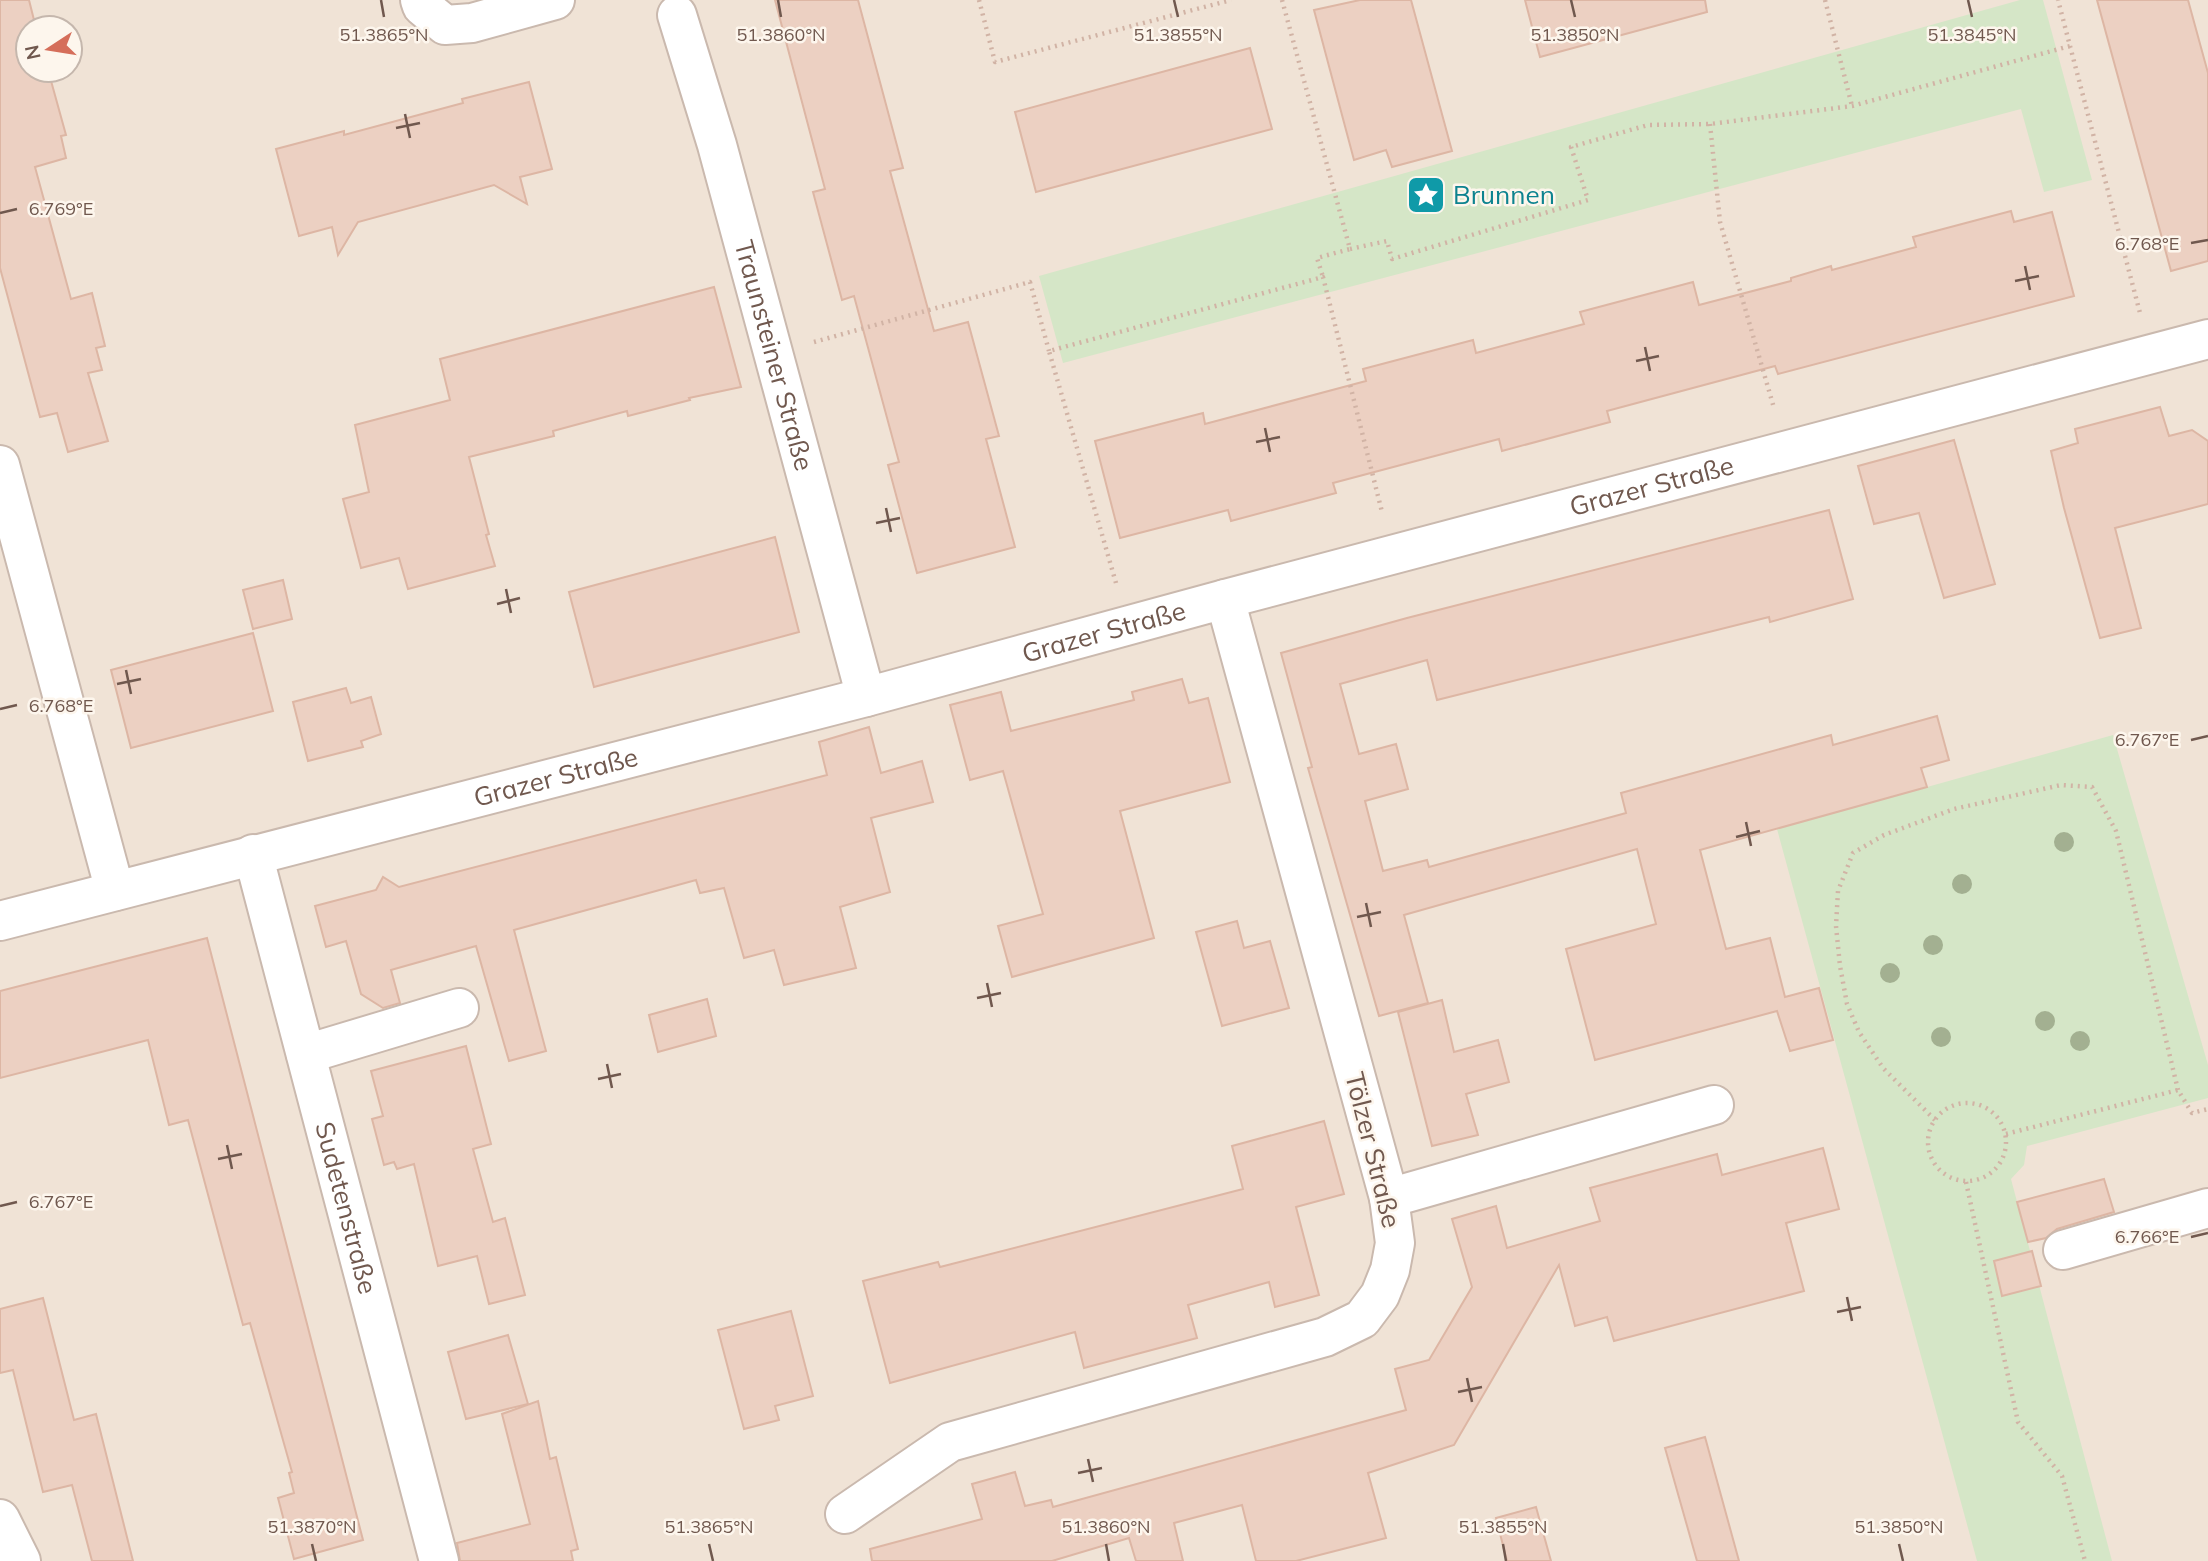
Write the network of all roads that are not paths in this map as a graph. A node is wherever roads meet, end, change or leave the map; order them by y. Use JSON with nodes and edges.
{"nodes":[{"id":1,"x":420,"y":0,"type":"edge"},
{"id":2,"x":555,"y":0,"type":"edge"},
{"id":3,"x":672,"y":5,"type":"edge"},
{"id":4,"x":2208,"y":338,"type":"edge"},
{"id":5,"x":0,"y":465,"type":"edge"},
{"id":6,"x":1225,"y":599,"type":"junction"},
{"id":7,"x":866,"y":697,"type":"junction"},
{"id":8,"x":253,"y":854,"type":"junction"},
{"id":9,"x":115,"y":891,"type":"junction"},
{"id":10,"x":0,"y":921,"type":"edge"},
{"id":11,"x":459,"y":1008,"type":"dead end"},
{"id":12,"x":306,"y":1054,"type":"junction"},
{"id":13,"x":1714,"y":1105,"type":"dead end"},
{"id":14,"x":1389,"y":1198,"type":"junction"},
{"id":15,"x":2208,"y":1208,"type":"edge"},
{"id":16,"x":2063,"y":1250,"type":"dead end"},
{"id":17,"x":845,"y":1514,"type":"dead end"},
{"id":18,"x":0,"y":1519,"type":"edge"},
{"id":19,"x":21,"y":1561,"type":"edge"},
{"id":20,"x":439,"y":1561,"type":"edge"}],
"edges":[{"from":1,"to":2,"type":"street"},
{"from":3,"to":7,"type":"street","name":"Traunsteiner Straße"},
{"from":4,"to":6,"type":"street","name":"Grazer Straße"},
{"from":5,"to":9,"type":"street"},
{"from":6,"to":7,"type":"street","name":"Grazer Straße"},
{"from":6,"to":14,"type":"street","name":"Tölzer Straße"},
{"from":7,"to":8,"type":"street","name":"Grazer Straße"},
{"from":8,"to":9,"type":"street","name":"Grazer Straße"},
{"from":8,"to":12,"type":"street","name":"Sudetenstraße"},
{"from":9,"to":10,"type":"street","name":"Grazer Straße"},
{"from":11,"to":12,"type":"street"},
{"from":12,"to":20,"type":"street","name":"Sudetenstraße"},
{"from":13,"to":14,"type":"street"},
{"from":14,"to":17,"type":"street","name":"Tölzer Straße"},
{"from":15,"to":16,"type":"street"},
{"from":18,"to":19,"type":"street"}]}
